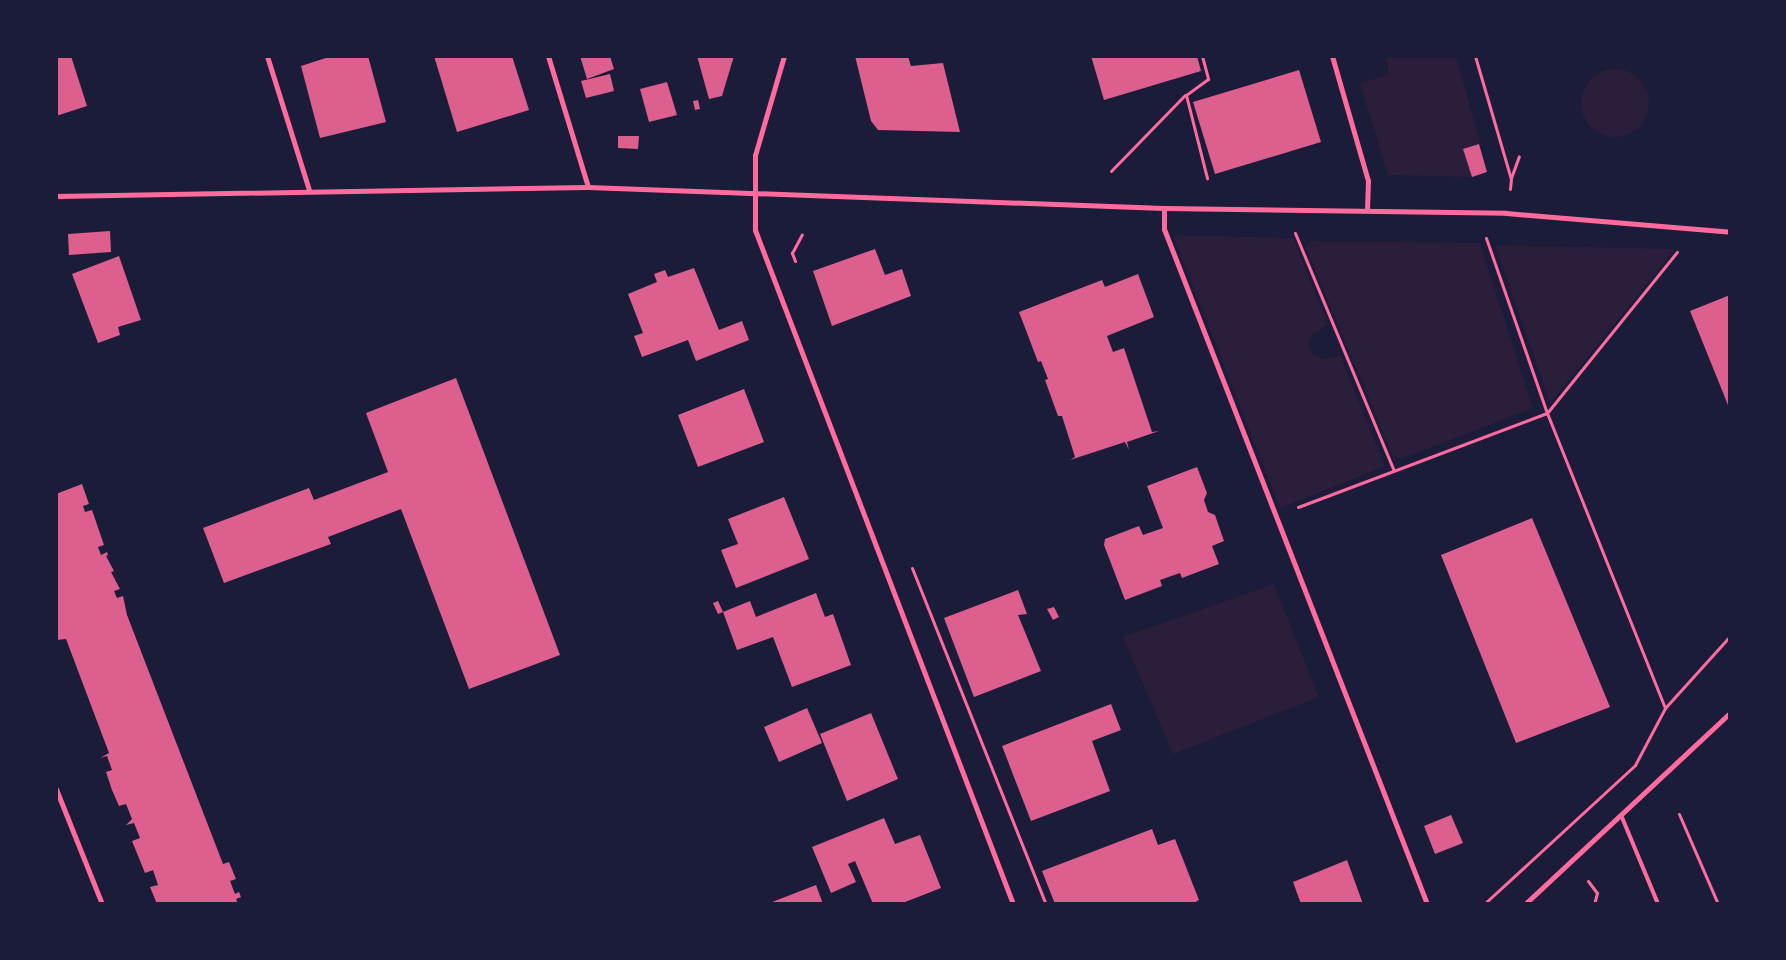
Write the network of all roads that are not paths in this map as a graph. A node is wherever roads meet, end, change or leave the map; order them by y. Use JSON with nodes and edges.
{"nodes":[{"id":1,"x":267,"y":56,"type":"edge"},
{"id":2,"x":548,"y":56,"type":"edge"},
{"id":3,"x":784,"y":56,"type":"edge"},
{"id":4,"x":1332,"y":56,"type":"edge"},
{"id":5,"x":588,"y":187,"type":"junction"},
{"id":6,"x":309,"y":190,"type":"junction"},
{"id":7,"x":754,"y":192,"type":"junction"},
{"id":8,"x":56,"y":196,"type":"edge"},
{"id":9,"x":1164,"y":208,"type":"junction"},
{"id":10,"x":1367,"y":209,"type":"junction"},
{"id":11,"x":1730,"y":232,"type":"edge"},
{"id":12,"x":1730,"y":713,"type":"edge"},
{"id":13,"x":56,"y":789,"type":"edge"},
{"id":14,"x":1621,"y":815,"type":"junction"},
{"id":15,"x":102,"y":904,"type":"edge"},
{"id":16,"x":1013,"y":904,"type":"edge"},
{"id":17,"x":1427,"y":904,"type":"edge"},
{"id":18,"x":1525,"y":904,"type":"edge"},
{"id":19,"x":1658,"y":904,"type":"edge"}],
"edges":[{"from":1,"to":6,"type":"street"},
{"from":2,"to":5,"type":"street"},
{"from":3,"to":7,"type":"street"},
{"from":4,"to":10,"type":"street"},
{"from":5,"to":6,"type":"street"},
{"from":5,"to":7,"type":"street"},
{"from":6,"to":8,"type":"street"},
{"from":7,"to":9,"type":"street"},
{"from":7,"to":16,"type":"street"},
{"from":9,"to":10,"type":"street"},
{"from":9,"to":17,"type":"street"},
{"from":10,"to":11,"type":"street"},
{"from":12,"to":14,"type":"street"},
{"from":13,"to":15,"type":"street"},
{"from":14,"to":18,"type":"street"},
{"from":14,"to":19,"type":"lane"}]}
